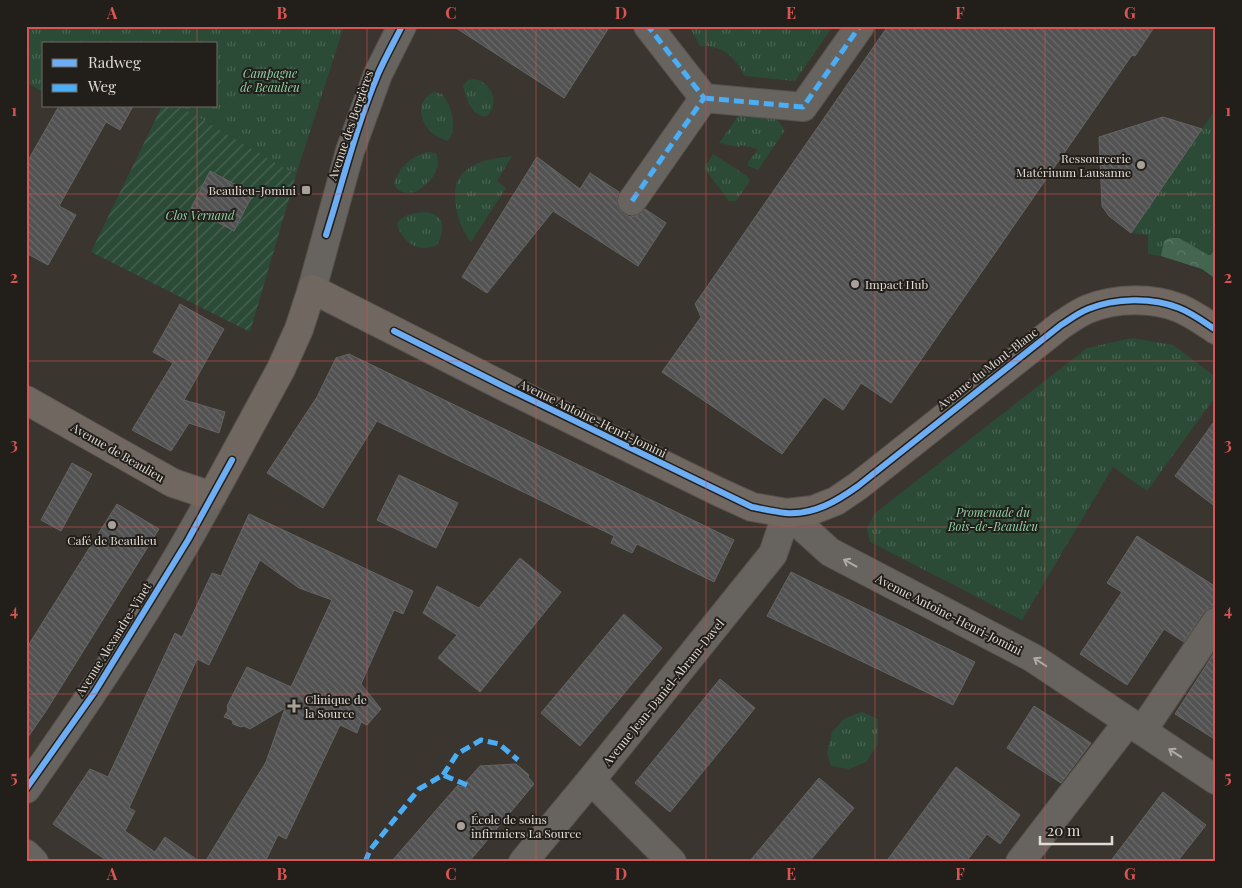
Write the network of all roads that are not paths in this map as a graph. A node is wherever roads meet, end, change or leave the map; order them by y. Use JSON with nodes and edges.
{"nodes":[{"id":1,"x":402,"y":26,"type":"edge"},
{"id":2,"x":648,"y":26,"type":"edge"},
{"id":3,"x":860,"y":26,"type":"edge"},
{"id":4,"x":704,"y":98,"type":"junction"},
{"id":5,"x":632,"y":201,"type":"dead end"},
{"id":6,"x":312,"y":289,"type":"junction"},
{"id":7,"x":1216,"y":330,"type":"edge"},
{"id":8,"x":26,"y":400,"type":"edge"},
{"id":9,"x":212,"y":496,"type":"junction"},
{"id":10,"x":788,"y":513,"type":"junction"},
{"id":11,"x":1216,"y":622,"type":"edge"},
{"id":12,"x":1135,"y":726,"type":"junction"},
{"id":13,"x":591,"y":780,"type":"junction"},
{"id":14,"x":1216,"y":780,"type":"edge"},
{"id":15,"x":26,"y":789,"type":"edge"},
{"id":16,"x":26,"y":854,"type":"edge"},
{"id":17,"x":34,"y":862,"type":"edge"},
{"id":18,"x":523,"y":862,"type":"edge"},
{"id":19,"x":672,"y":862,"type":"edge"},
{"id":20,"x":1020,"y":862,"type":"edge"}],
"edges":[{"from":1,"to":6,"type":"street","name":"Avenue des Bergières"},
{"from":2,"to":4,"type":"street"},
{"from":3,"to":4,"type":"street"},
{"from":4,"to":5,"type":"street"},
{"from":6,"to":9,"type":"main road","name":"Avenue des Bergières"},
{"from":6,"to":10,"type":"main road","name":"Avenue Antoine-Henri-Jomini"},
{"from":7,"to":10,"type":"main road","name":"Avenue du Mont-Blanc"},
{"from":8,"to":9,"type":"main road","name":"Avenue de Beaulieu"},
{"from":9,"to":15,"type":"street","name":"Avenue Alexandre-Vinet"},
{"from":12,"to":10,"type":"street","name":"Avenue Antoine-Henri-Jomini","one_way":true},
{"from":10,"to":13,"type":"street","name":"Avenue Jean-Daniel-Abram-Davel"},
{"from":11,"to":12,"type":"street"},
{"from":14,"to":12,"type":"street","name":"Avenue Antoine-Henri-Jomini","one_way":true},
{"from":12,"to":20,"type":"street"},
{"from":13,"to":18,"type":"street","name":"Avenue Jean-Daniel-Abram-Davel"},
{"from":13,"to":19,"type":"street"},
{"from":16,"to":17,"type":"street"}]}
